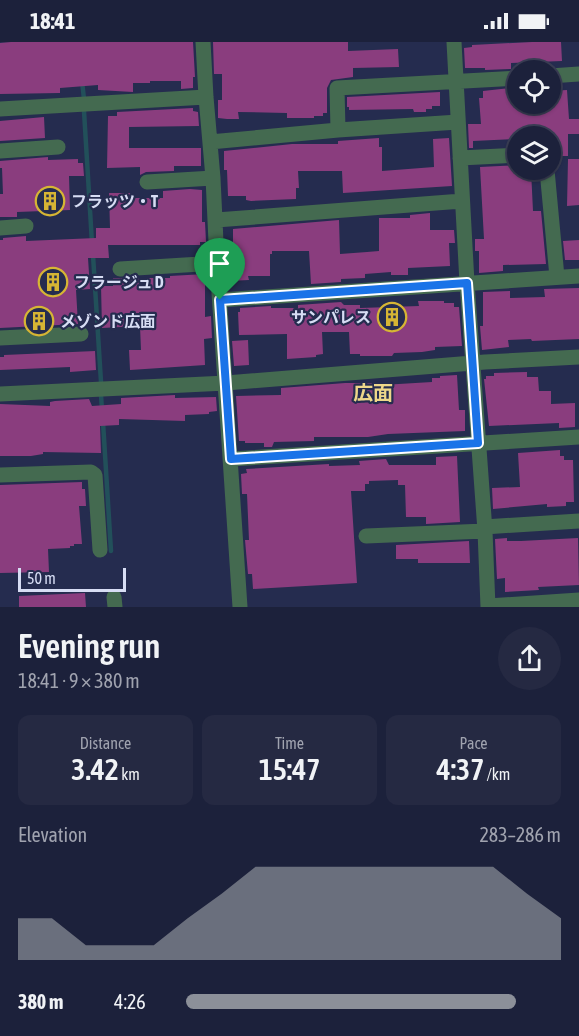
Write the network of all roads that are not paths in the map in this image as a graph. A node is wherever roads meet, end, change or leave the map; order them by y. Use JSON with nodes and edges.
{"nodes":[{"id":1,"x":203,"y":42,"type":"edge"},
{"id":2,"x":454,"y":42,"type":"edge"},
{"id":3,"x":579,"y":74,"type":"edge"},
{"id":4,"x":561,"y":75,"type":"edge"},
{"id":5,"x":507,"y":79,"type":"edge"},
{"id":6,"x":457,"y":81,"type":"junction"},
{"id":7,"x":206,"y":97,"type":"junction"},
{"id":8,"x":0,"y":109,"type":"edge"},
{"id":9,"x":458,"y":122,"type":"junction"},
{"id":10,"x":338,"y":130,"type":"junction"},
{"id":11,"x":210,"y":142,"type":"junction"},
{"id":12,"x":58,"y":147,"type":"dead end"},
{"id":13,"x":0,"y":151,"type":"edge"},
{"id":14,"x":507,"y":156,"type":"edge"},
{"id":15,"x":460,"y":158,"type":"junction"},
{"id":16,"x":213,"y":178,"type":"junction"},
{"id":17,"x":548,"y":180,"type":"edge"},
{"id":18,"x":147,"y":182,"type":"dead end"},
{"id":19,"x":462,"y":201,"type":"junction"},
{"id":20,"x":216,"y":219,"type":"junction"},
{"id":21,"x":26,"y":226,"type":"dead end"},
{"id":22,"x":0,"y":228,"type":"edge"},
{"id":23,"x":217,"y":263,"type":"junction"},
{"id":24,"x":120,"y":269,"type":"dead end"},
{"id":25,"x":579,"y":276,"type":"edge"},
{"id":26,"x":557,"y":277,"type":"junction"},
{"id":27,"x":467,"y":283,"type":"junction"},
{"id":28,"x":220,"y":300,"type":"junction"},
{"id":29,"x":81,"y":334,"type":"dead end"},
{"id":30,"x":0,"y":338,"type":"edge"},
{"id":31,"x":579,"y":357,"type":"edge"},
{"id":32,"x":473,"y":363,"type":"junction"},
{"id":33,"x":226,"y":382,"type":"junction"},
{"id":34,"x":0,"y":394,"type":"edge"},
{"id":35,"x":579,"y":436,"type":"edge"},
{"id":36,"x":478,"y":443,"type":"junction"},
{"id":37,"x":231,"y":459,"type":"junction"},
{"id":38,"x":0,"y":475,"type":"edge"},
{"id":39,"x":579,"y":521,"type":"edge"},
{"id":40,"x":485,"y":529,"type":"junction"},
{"id":41,"x":366,"y":536,"type":"dead end"},
{"id":42,"x":100,"y":550,"type":"dead end"},
{"id":43,"x":579,"y":600,"type":"edge"},
{"id":44,"x":240,"y":607,"type":"edge"},
{"id":45,"x":488,"y":607,"type":"edge"}],
"edges":[{"from":1,"to":7,"type":"street"},
{"from":2,"to":6,"type":"street"},
{"from":3,"to":4,"type":"street"},
{"from":5,"to":6,"type":"street"},
{"from":6,"to":9,"type":"street"},
{"from":6,"to":10,"type":"street"},
{"from":7,"to":8,"type":"street"},
{"from":7,"to":11,"type":"street"},
{"from":9,"to":10,"type":"street"},
{"from":9,"to":15,"type":"street"},
{"from":10,"to":11,"type":"street"},
{"from":11,"to":16,"type":"street"},
{"from":12,"to":13,"type":"street"},
{"from":14,"to":15,"type":"street"},
{"from":15,"to":19,"type":"street"},
{"from":16,"to":18,"type":"street"},
{"from":16,"to":20,"type":"street"},
{"from":17,"to":26,"type":"street"},
{"from":19,"to":20,"type":"street"},
{"from":19,"to":27,"type":"street"},
{"from":20,"to":23,"type":"street"},
{"from":21,"to":22,"type":"street"},
{"from":23,"to":24,"type":"street"},
{"from":23,"to":28,"type":"street"},
{"from":25,"to":26,"type":"street"},
{"from":26,"to":27,"type":"street"},
{"from":27,"to":28,"type":"street"},
{"from":27,"to":32,"type":"street"},
{"from":28,"to":33,"type":"street"},
{"from":29,"to":30,"type":"street"},
{"from":31,"to":32,"type":"street"},
{"from":32,"to":33,"type":"street"},
{"from":32,"to":36,"type":"street"},
{"from":33,"to":34,"type":"street"},
{"from":33,"to":37,"type":"street"},
{"from":35,"to":36,"type":"street"},
{"from":36,"to":37,"type":"street"},
{"from":36,"to":40,"type":"street"},
{"from":37,"to":44,"type":"street"},
{"from":38,"to":42,"type":"street"},
{"from":39,"to":40,"type":"street"},
{"from":40,"to":41,"type":"street"},
{"from":40,"to":45,"type":"street"},
{"from":43,"to":45,"type":"street"}]}
